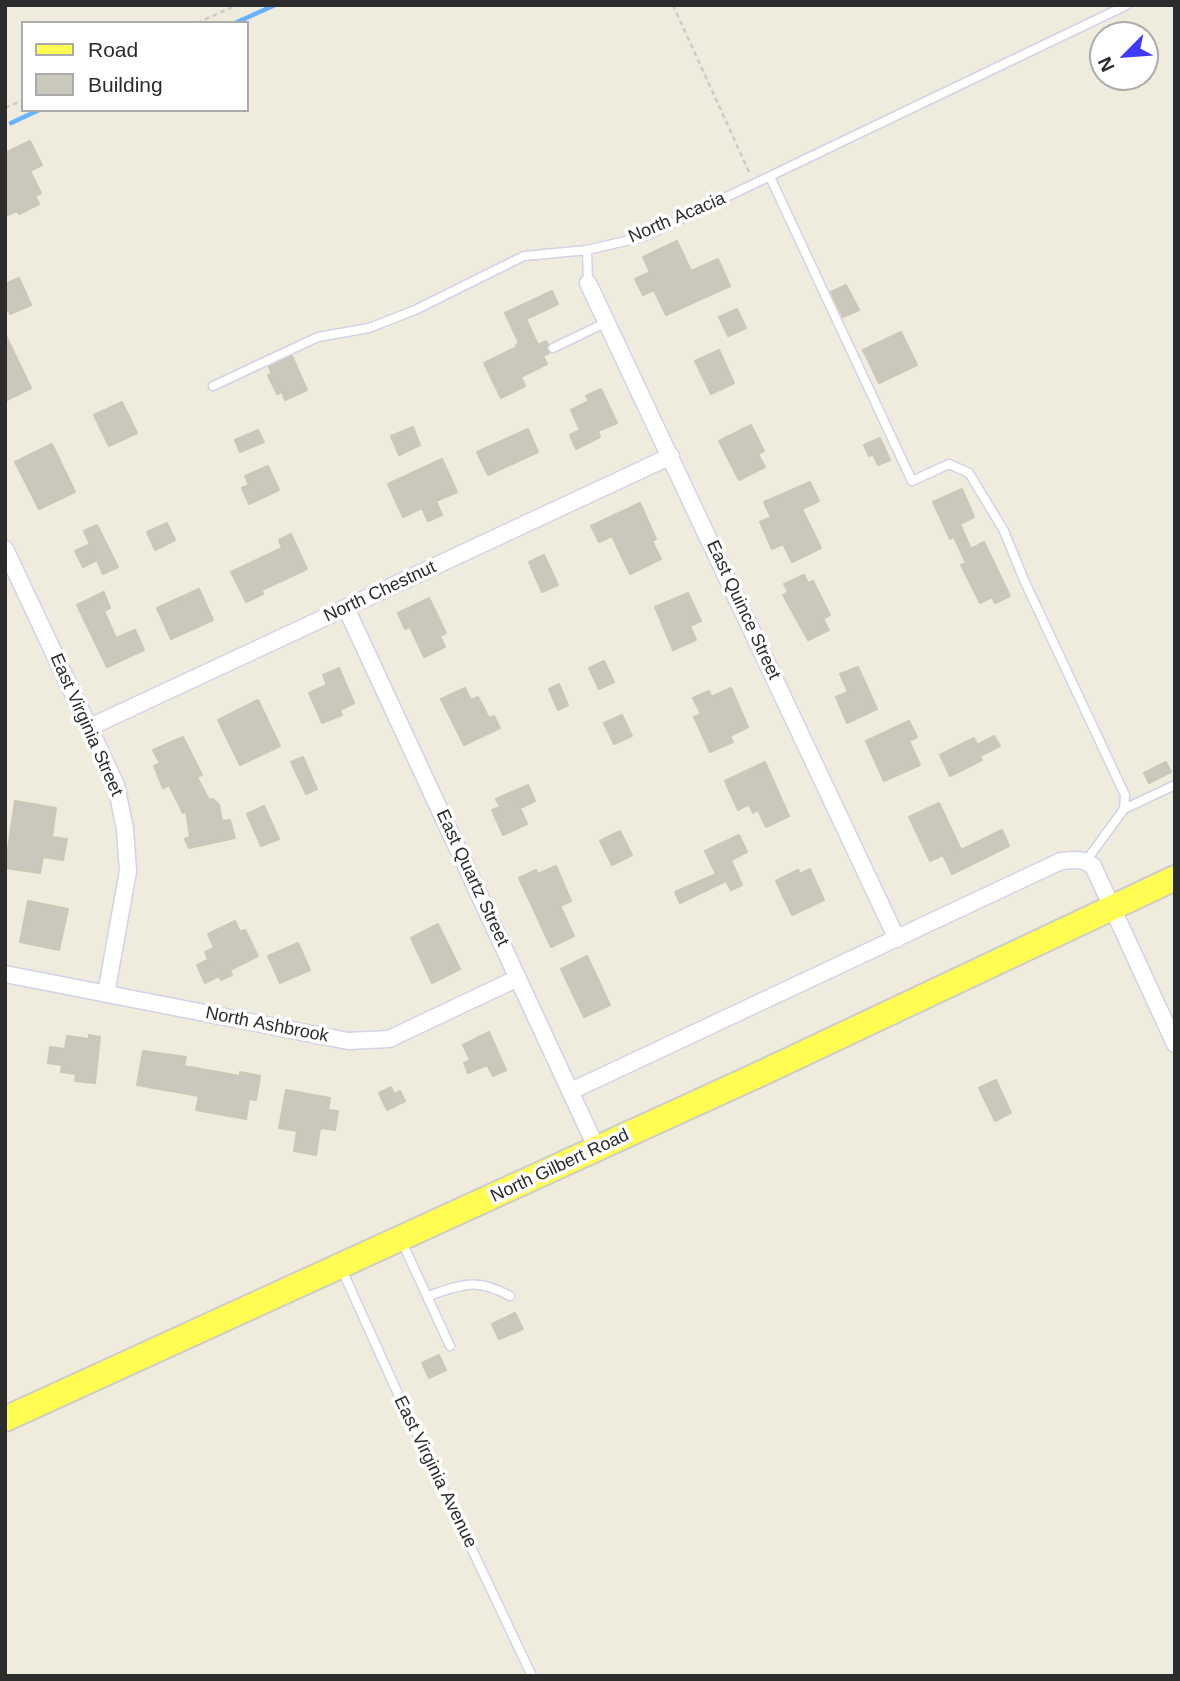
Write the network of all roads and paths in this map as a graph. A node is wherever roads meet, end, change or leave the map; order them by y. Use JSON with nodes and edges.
{"nodes":[{"id":1,"x":237,"y":5,"type":"edge"},
{"id":2,"x":673,"y":5,"type":"edge"},
{"id":3,"x":1127,"y":5,"type":"edge"},
{"id":4,"x":1116,"y":8,"type":"edge"},
{"id":5,"x":201,"y":21,"type":"edge"},
{"id":6,"x":21,"y":101,"type":"edge"},
{"id":7,"x":5,"y":108,"type":"edge"},
{"id":8,"x":770,"y":177,"type":"junction"},
{"id":9,"x":755,"y":184,"type":"junction"},
{"id":10,"x":587,"y":250,"type":"junction"},
{"id":11,"x":588,"y":283,"type":"joint"},
{"id":12,"x":607,"y":322,"type":"junction"},
{"id":13,"x":554,"y":348,"type":"dead end"},
{"id":14,"x":213,"y":386,"type":"dead end"},
{"id":15,"x":671,"y":456,"type":"junction"},
{"id":16,"x":5,"y":549,"type":"edge"},
{"id":17,"x":346,"y":608,"type":"junction"},
{"id":18,"x":90,"y":727,"type":"junction"},
{"id":19,"x":1175,"y":785,"type":"edge"},
{"id":20,"x":1124,"y":809,"type":"junction"},
{"id":21,"x":1086,"y":860,"type":"junction"},
{"id":22,"x":1175,"y":878,"type":"edge"},
{"id":23,"x":1112,"y":907,"type":"junction"},
{"id":24,"x":897,"y":939,"type":"junction"},
{"id":25,"x":5,"y":974,"type":"edge"},
{"id":26,"x":519,"y":978,"type":"junction"},
{"id":27,"x":106,"y":994,"type":"junction"},
{"id":28,"x":1175,"y":1044,"type":"edge"},
{"id":29,"x":571,"y":1091,"type":"junction"},
{"id":30,"x":597,"y":1149,"type":"junction"},
{"id":31,"x":401,"y":1240,"type":"junction"},
{"id":32,"x":341,"y":1267,"type":"junction"},
{"id":33,"x":427,"y":1296,"type":"junction"},
{"id":34,"x":510,"y":1296,"type":"dead end"},
{"id":35,"x":450,"y":1346,"type":"dead end"},
{"id":36,"x":5,"y":1419,"type":"edge"},
{"id":37,"x":532,"y":1676,"type":"edge"}],
"edges":[{"from":1,"to":5,"type":"path"},
{"from":2,"to":9,"type":"path"},
{"from":3,"to":4,"type":"lane","name":"North Acacia"},
{"from":4,"to":8,"type":"lane","name":"North Acacia"},
{"from":6,"to":7,"type":"path"},
{"from":8,"to":9,"type":"lane","name":"North Acacia"},
{"from":8,"to":20,"type":"lane"},
{"from":9,"to":10,"type":"lane","name":"North Acacia"},
{"from":10,"to":11,"type":"lane"},
{"from":10,"to":14,"type":"lane","name":"North Acacia"},
{"from":11,"to":12,"type":"street","name":"East Quince Street"},
{"from":12,"to":13,"type":"lane"},
{"from":12,"to":15,"type":"street","name":"East Quince Street"},
{"from":15,"to":17,"type":"street","name":"North Chestnut"},
{"from":15,"to":24,"type":"street","name":"East Quince Street"},
{"from":16,"to":18,"type":"street","name":"East Virginia Street"},
{"from":17,"to":18,"type":"street","name":"North Chestnut"},
{"from":17,"to":26,"type":"street","name":"East Quartz Street"},
{"from":18,"to":27,"type":"street","name":"East Virginia Street"},
{"from":19,"to":20,"type":"lane"},
{"from":20,"to":21,"type":"lane"},
{"from":21,"to":23,"type":"street"},
{"from":21,"to":24,"type":"street"},
{"from":22,"to":23,"type":"main road","name":"North Gilbert Road"},
{"from":23,"to":28,"type":"street"},
{"from":23,"to":30,"type":"main road","name":"North Gilbert Road"},
{"from":24,"to":29,"type":"street"},
{"from":25,"to":27,"type":"street","name":"North Ashbrook"},
{"from":26,"to":27,"type":"street","name":"North Ashbrook"},
{"from":26,"to":29,"type":"street","name":"East Quartz Street"},
{"from":29,"to":30,"type":"street","name":"East Quartz Street"},
{"from":30,"to":31,"type":"main road","name":"North Gilbert Road"},
{"from":31,"to":32,"type":"main road","name":"North Gilbert Road"},
{"from":31,"to":33,"type":"lane"},
{"from":32,"to":36,"type":"main road","name":"North Gilbert Road"},
{"from":32,"to":37,"type":"lane","name":"East Virginia Avenue"},
{"from":33,"to":34,"type":"lane"},
{"from":33,"to":35,"type":"lane"}]}
